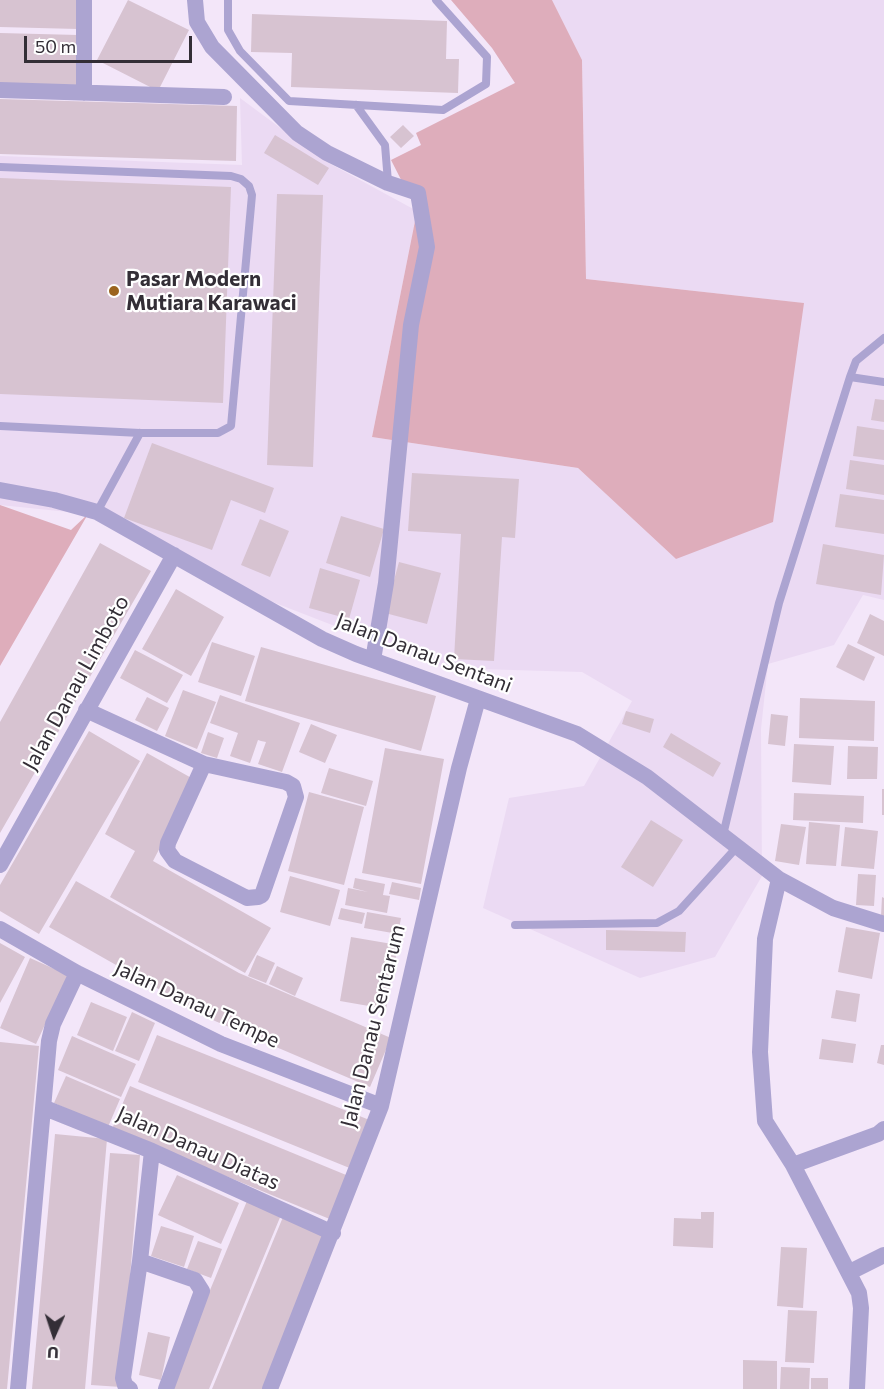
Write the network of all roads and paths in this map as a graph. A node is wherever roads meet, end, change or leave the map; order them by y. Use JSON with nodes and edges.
{"nodes":[{"id":1,"x":84,"y":0,"type":"edge"},
{"id":2,"x":195,"y":0,"type":"edge"},
{"id":3,"x":228,"y":0,"type":"edge"},
{"id":4,"x":436,"y":0,"type":"edge"},
{"id":5,"x":0,"y":90,"type":"edge"},
{"id":6,"x":84,"y":93,"type":"junction"},
{"id":7,"x":224,"y":97,"type":"dead end"},
{"id":8,"x":356,"y":105,"type":"junction"},
{"id":9,"x":0,"y":167,"type":"edge"},
{"id":10,"x":388,"y":183,"type":"junction"},
{"id":11,"x":884,"y":338,"type":"edge"},
{"id":12,"x":850,"y":377,"type":"junction"},
{"id":13,"x":884,"y":382,"type":"edge"},
{"id":14,"x":0,"y":426,"type":"edge"},
{"id":15,"x":140,"y":433,"type":"junction"},
{"id":16,"x":0,"y":490,"type":"edge"},
{"id":17,"x":97,"y":512,"type":"junction"},
{"id":18,"x":174,"y":555,"type":"junction"},
{"id":19,"x":373,"y":660,"type":"junction"},
{"id":20,"x":478,"y":699,"type":"junction"},
{"id":21,"x":86,"y":710,"type":"junction"},
{"id":22,"x":204,"y":764,"type":"junction"},
{"id":23,"x":723,"y":835,"type":"junction"},
{"id":24,"x":737,"y":847,"type":"junction"},
{"id":25,"x":0,"y":865,"type":"edge"},
{"id":26,"x":779,"y":879,"type":"junction"},
{"id":27,"x":884,"y":924,"type":"edge"},
{"id":28,"x":515,"y":925,"type":"dead end"},
{"id":29,"x":0,"y":929,"type":"edge"},
{"id":30,"x":77,"y":973,"type":"junction"},
{"id":31,"x":381,"y":1106,"type":"junction"},
{"id":32,"x":45,"y":1108,"type":"junction"},
{"id":33,"x":884,"y":1129,"type":"edge"},
{"id":34,"x":152,"y":1151,"type":"junction"},
{"id":35,"x":793,"y":1165,"type":"junction"},
{"id":36,"x":333,"y":1233,"type":"junction"},
{"id":37,"x":884,"y":1255,"type":"edge"},
{"id":38,"x":140,"y":1261,"type":"junction"},
{"id":39,"x":850,"y":1272,"type":"junction"},
{"id":40,"x":18,"y":1389,"type":"edge"},
{"id":41,"x":130,"y":1389,"type":"edge"},
{"id":42,"x":166,"y":1389,"type":"edge"},
{"id":43,"x":270,"y":1389,"type":"edge"},
{"id":44,"x":857,"y":1389,"type":"edge"}],
"edges":[{"from":1,"to":6,"type":"street"},
{"from":2,"to":10,"type":"street"},
{"from":3,"to":8,"type":"lane"},
{"from":4,"to":8,"type":"lane"},
{"from":5,"to":6,"type":"street"},
{"from":6,"to":7,"type":"street"},
{"from":8,"to":10,"type":"lane"},
{"from":9,"to":15,"type":"lane"},
{"from":10,"to":19,"type":"street"},
{"from":11,"to":12,"type":"lane"},
{"from":12,"to":13,"type":"lane"},
{"from":12,"to":23,"type":"lane"},
{"from":14,"to":15,"type":"lane"},
{"from":15,"to":17,"type":"lane"},
{"from":16,"to":17,"type":"street","name":"Jalan Danau Sentani"},
{"from":17,"to":18,"type":"street","name":"Jalan Danau Sentani"},
{"from":18,"to":19,"type":"street","name":"Jalan Danau Sentani"},
{"from":18,"to":21,"type":"street","name":"Jalan Danau Limboto"},
{"from":19,"to":20,"type":"street","name":"Jalan Danau Sentani"},
{"from":20,"to":23,"type":"street","name":"Jalan Danau Sentani"},
{"from":20,"to":31,"type":"street","name":"Jalan Danau Sentarum"},
{"from":21,"to":22,"type":"street"},
{"from":21,"to":25,"type":"street","name":"Jalan Danau Limboto"},
{"from":22,"to":22,"type":"street"},
{"from":23,"to":24,"type":"street","name":"Jalan Danau Sentani"},
{"from":24,"to":26,"type":"street","name":"Jalan Danau Sentani"},
{"from":24,"to":28,"type":"lane"},
{"from":26,"to":27,"type":"street","name":"Jalan Danau Sentani"},
{"from":26,"to":35,"type":"street"},
{"from":29,"to":30,"type":"street","name":"Jalan Danau Tempe"},
{"from":30,"to":31,"type":"street","name":"Jalan Danau Tempe"},
{"from":30,"to":32,"type":"street"},
{"from":31,"to":36,"type":"street","name":"Jalan Danau Sentarum"},
{"from":32,"to":34,"type":"street","name":"Jalan Danau Diatas"},
{"from":32,"to":40,"type":"street"},
{"from":33,"to":35,"type":"street"},
{"from":34,"to":36,"type":"street","name":"Jalan Danau Diatas"},
{"from":34,"to":38,"type":"street"},
{"from":35,"to":39,"type":"street"},
{"from":36,"to":43,"type":"street","name":"Jalan Danau Sentarum"},
{"from":37,"to":39,"type":"street"},
{"from":38,"to":41,"type":"street"},
{"from":38,"to":42,"type":"street"},
{"from":39,"to":44,"type":"street"}]}
